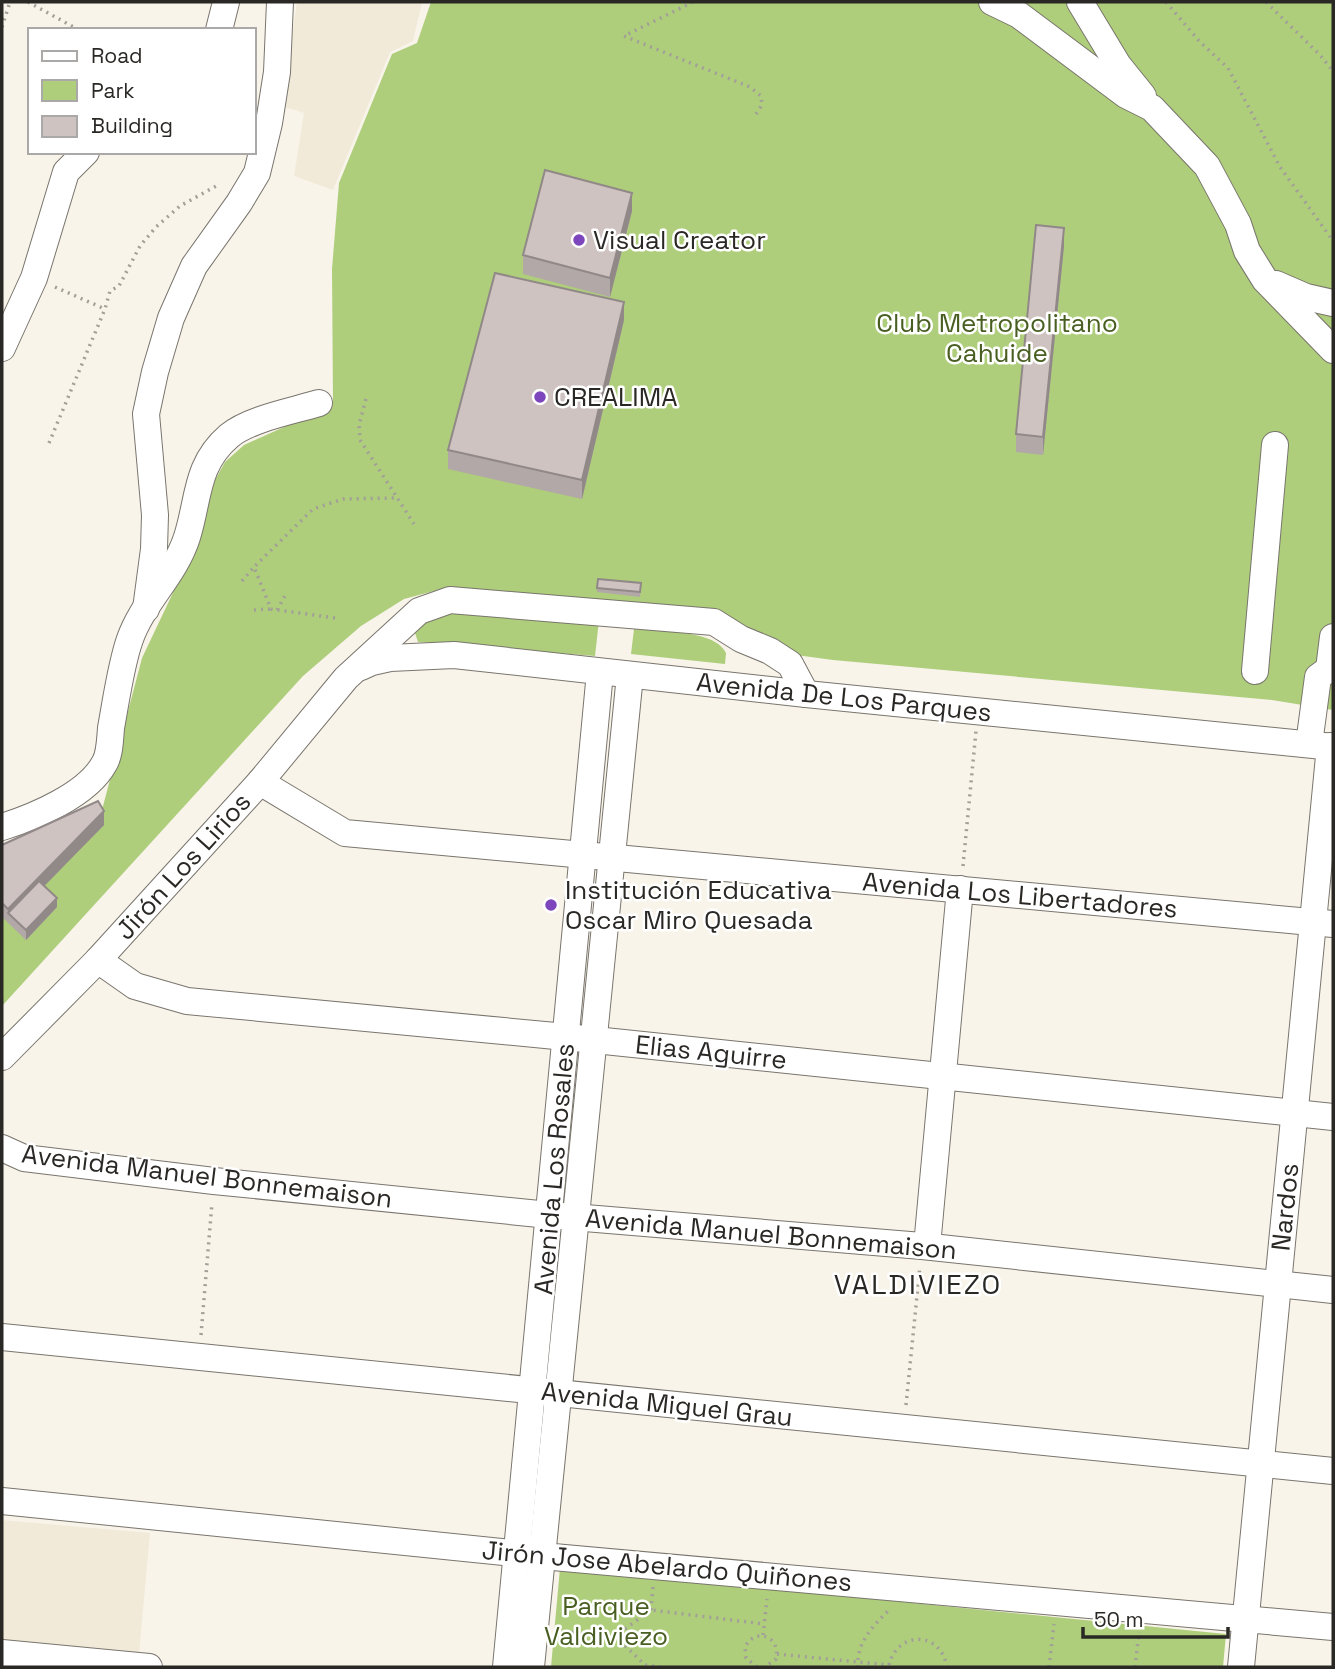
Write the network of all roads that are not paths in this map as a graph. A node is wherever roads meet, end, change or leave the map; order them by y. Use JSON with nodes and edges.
{"nodes":[{"id":1,"x":226,"y":2,"type":"edge"},
{"id":2,"x":280,"y":2,"type":"edge"},
{"id":3,"x":992,"y":2,"type":"edge"},
{"id":4,"x":1080,"y":2,"type":"edge"},
{"id":5,"x":220,"y":28,"type":"edge"},
{"id":6,"x":1152,"y":108,"type":"junction"},
{"id":7,"x":84,"y":154,"type":"edge"},
{"id":8,"x":1265,"y":279,"type":"junction"},
{"id":9,"x":1333,"y":303,"type":"edge"},
{"id":10,"x":2,"y":348,"type":"edge"},
{"id":11,"x":1333,"y":350,"type":"edge"},
{"id":12,"x":318,"y":403,"type":"dead end"},
{"id":13,"x":1275,"y":445,"type":"dead end"},
{"id":14,"x":146,"y":609,"type":"junction"},
{"id":15,"x":1333,"y":637,"type":"edge"},
{"id":16,"x":1331,"y":667,"type":"edge"},
{"id":17,"x":357,"y":669,"type":"junction"},
{"id":18,"x":1255,"y":671,"type":"dead end"},
{"id":19,"x":600,"y":672,"type":"junction"},
{"id":20,"x":630,"y":675,"type":"junction"},
{"id":21,"x":806,"y":694,"type":"junction"},
{"id":22,"x":1324,"y":746,"type":"edge"},
{"id":23,"x":260,"y":782,"type":"junction"},
{"id":24,"x":2,"y":827,"type":"edge"},
{"id":25,"x":584,"y":854,"type":"junction"},
{"id":26,"x":611,"y":856,"type":"junction"},
{"id":27,"x":960,"y":889,"type":"junction"},
{"id":28,"x":1323,"y":923,"type":"edge"},
{"id":29,"x":98,"y":960,"type":"junction"},
{"id":30,"x":579,"y":1039,"type":"junction"},
{"id":31,"x":2,"y":1057,"type":"edge"},
{"id":32,"x":943,"y":1076,"type":"junction"},
{"id":33,"x":1294,"y":1114,"type":"junction"},
{"id":34,"x":1333,"y":1117,"type":"edge"},
{"id":35,"x":2,"y":1148,"type":"edge"},
{"id":36,"x":562,"y":1216,"type":"junction"},
{"id":37,"x":924,"y":1246,"type":"junction"},
{"id":38,"x":1278,"y":1283,"type":"junction"},
{"id":39,"x":1333,"y":1290,"type":"edge"},
{"id":40,"x":2,"y":1337,"type":"edge"},
{"id":41,"x":545,"y":1392,"type":"junction"},
{"id":42,"x":1261,"y":1464,"type":"junction"},
{"id":43,"x":1333,"y":1471,"type":"edge"},
{"id":44,"x":2,"y":1500,"type":"edge"},
{"id":45,"x":530,"y":1554,"type":"junction"},
{"id":46,"x":1246,"y":1618,"type":"junction"},
{"id":47,"x":1333,"y":1627,"type":"edge"},
{"id":48,"x":2,"y":1653,"type":"edge"},
{"id":49,"x":149,"y":1667,"type":"edge"},
{"id":50,"x":506,"y":1667,"type":"edge"},
{"id":51,"x":531,"y":1667,"type":"edge"},
{"id":52,"x":1241,"y":1667,"type":"edge"}],
"edges":[{"from":1,"to":5,"type":"street"},
{"from":2,"to":14,"type":"street"},
{"from":3,"to":6,"type":"street"},
{"from":4,"to":6,"type":"street"},
{"from":6,"to":8,"type":"street"},
{"from":7,"to":10,"type":"street"},
{"from":8,"to":9,"type":"street"},
{"from":8,"to":11,"type":"street"},
{"from":12,"to":14,"type":"street"},
{"from":13,"to":18,"type":"street"},
{"from":14,"to":24,"type":"street"},
{"from":15,"to":16,"type":"street","name":"Nardos"},
{"from":16,"to":22,"type":"street","name":"Nardos"},
{"from":17,"to":19,"type":"street","name":"Avenida De Los Parques"},
{"from":17,"to":21,"type":"street","name":"Jirón Los Lirios"},
{"from":17,"to":23,"type":"street","name":"Jirón Los Lirios"},
{"from":19,"to":20,"type":"street","name":"Avenida De Los Parques"},
{"from":19,"to":25,"type":"street","name":"Avenida Los Rosales"},
{"from":20,"to":21,"type":"street","name":"Avenida De Los Parques"},
{"from":20,"to":26,"type":"street","name":"Avenida Los Rosales"},
{"from":21,"to":22,"type":"street","name":"Avenida De Los Parques"},
{"from":22,"to":28,"type":"street","name":"Nardos"},
{"from":23,"to":25,"type":"street","name":"Avenida Los Libertadores"},
{"from":23,"to":29,"type":"street","name":"Jirón Los Lirios"},
{"from":25,"to":26,"type":"street","name":"Avenida Los Libertadores"},
{"from":25,"to":30,"type":"street","name":"Avenida Los Rosales"},
{"from":26,"to":27,"type":"street","name":"Avenida Los Libertadores"},
{"from":26,"to":30,"type":"street","name":"Avenida Los Rosales"},
{"from":27,"to":28,"type":"street","name":"Avenida Los Libertadores"},
{"from":27,"to":32,"type":"street"},
{"from":28,"to":33,"type":"street","name":"Nardos"},
{"from":29,"to":30,"type":"street","name":"Elias Aguirre"},
{"from":29,"to":31,"type":"street","name":"Jirón Los Lirios"},
{"from":30,"to":32,"type":"street","name":"Elias Aguirre"},
{"from":30,"to":36,"type":"street","name":"Avenida Los Rosales"},
{"from":32,"to":33,"type":"street","name":"Elias Aguirre"},
{"from":32,"to":37,"type":"street"},
{"from":33,"to":34,"type":"street","name":"Elias Aguirre"},
{"from":33,"to":38,"type":"street","name":"Nardos"},
{"from":35,"to":36,"type":"street","name":"Avenida Manuel Bonnemaison"},
{"from":36,"to":37,"type":"street","name":"Avenida Manuel Bonnemaison"},
{"from":36,"to":41,"type":"street","name":"Avenida Los Rosales"},
{"from":37,"to":38,"type":"street","name":"Avenida Manuel Bonnemaison"},
{"from":38,"to":39,"type":"street","name":"Avenida Manuel Bonnemaison"},
{"from":38,"to":42,"type":"street","name":"Nardos"},
{"from":40,"to":41,"type":"street","name":"Avenida Miguel Grau"},
{"from":41,"to":42,"type":"street","name":"Avenida Miguel Grau"},
{"from":41,"to":45,"type":"street","name":"Avenida Los Rosales"},
{"from":42,"to":43,"type":"street","name":"Avenida Miguel Grau"},
{"from":42,"to":46,"type":"street","name":"Nardos"},
{"from":44,"to":45,"type":"street","name":"Jirón Jose Abelardo Quiñones"},
{"from":45,"to":46,"type":"street","name":"Jirón Jose Abelardo Quiñones"},
{"from":45,"to":50,"type":"street","name":"Avenida Los Rosales"},
{"from":45,"to":51,"type":"street","name":"Avenida Los Rosales"},
{"from":46,"to":47,"type":"street","name":"Jirón Jose Abelardo Quiñones"},
{"from":46,"to":52,"type":"street","name":"Nardos"},
{"from":48,"to":49,"type":"street"}]}
